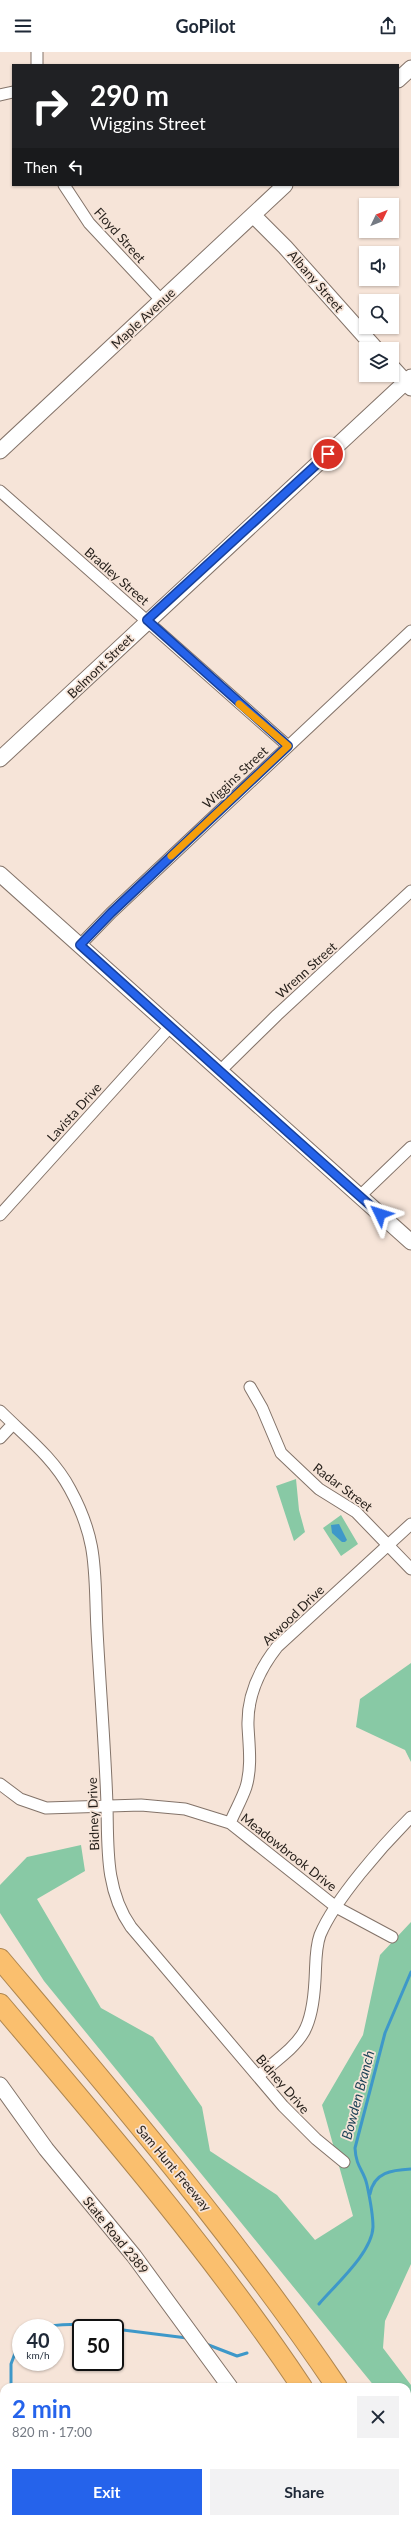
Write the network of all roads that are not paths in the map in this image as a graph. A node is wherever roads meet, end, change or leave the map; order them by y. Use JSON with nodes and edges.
{"nodes":[{"id":1,"x":38,"y":52,"type":"edge"},
{"id":2,"x":37,"y":64,"type":"edge"},
{"id":3,"x":411,"y":68,"type":"edge"},
{"id":4,"x":399,"y":79,"type":"edge"},
{"id":5,"x":12,"y":92,"type":"edge"},
{"id":6,"x":0,"y":95,"type":"edge"},
{"id":7,"x":65,"y":186,"type":"edge"},
{"id":8,"x":284,"y":186,"type":"edge"},
{"id":9,"x":253,"y":215,"type":"junction"},
{"id":10,"x":161,"y":300,"type":"junction"},
{"id":11,"x":370,"y":342,"type":"edge"},
{"id":12,"x":399,"y":373,"type":"edge"},
{"id":13,"x":409,"y":382,"type":"edge"},
{"id":14,"x":0,"y":451,"type":"edge"},
{"id":15,"x":0,"y":491,"type":"edge"},
{"id":16,"x":147,"y":620,"type":"junction"},
{"id":17,"x":411,"y":631,"type":"edge"},
{"id":18,"x":288,"y":746,"type":"junction"},
{"id":19,"x":0,"y":759,"type":"edge"},
{"id":20,"x":0,"y":874,"type":"edge"},
{"id":21,"x":411,"y":891,"type":"edge"},
{"id":22,"x":80,"y":945,"type":"junction"},
{"id":23,"x":169,"y":1028,"type":"junction"},
{"id":24,"x":221,"y":1070,"type":"junction"},
{"id":25,"x":411,"y":1147,"type":"edge"},
{"id":26,"x":360,"y":1196,"type":"junction"},
{"id":27,"x":0,"y":1215,"type":"edge"},
{"id":28,"x":411,"y":1242,"type":"edge"},
{"id":29,"x":250,"y":1387,"type":"dead end"},
{"id":30,"x":0,"y":1411,"type":"edge"},
{"id":31,"x":13,"y":1424,"type":"junction"},
{"id":32,"x":0,"y":1438,"type":"edge"},
{"id":33,"x":411,"y":1524,"type":"edge"},
{"id":34,"x":388,"y":1544,"type":"junction"},
{"id":35,"x":411,"y":1569,"type":"edge"},
{"id":36,"x":0,"y":1784,"type":"edge"},
{"id":37,"x":107,"y":1807,"type":"junction"},
{"id":38,"x":411,"y":1817,"type":"edge"},
{"id":39,"x":230,"y":1823,"type":"junction"},
{"id":40,"x":336,"y":1907,"type":"junction"},
{"id":41,"x":392,"y":1937,"type":"dead end"},
{"id":42,"x":0,"y":1959,"type":"edge"},
{"id":43,"x":0,"y":2004,"type":"edge"},
{"id":44,"x":258,"y":2076,"type":"junction"},
{"id":45,"x":0,"y":2085,"type":"edge"},
{"id":46,"x":344,"y":2162,"type":"dead end"},
{"id":47,"x":227,"y":2383,"type":"edge"},
{"id":48,"x":299,"y":2383,"type":"edge"},
{"id":49,"x":334,"y":2383,"type":"edge"}],
"edges":[{"from":1,"to":2,"type":"street"},
{"from":3,"to":4,"type":"street"},
{"from":5,"to":6,"type":"street"},
{"from":7,"to":10,"type":"street","name":"Floyd Street"},
{"from":8,"to":9,"type":"street","name":"Maple Avenue"},
{"from":9,"to":10,"type":"street","name":"Maple Avenue"},
{"from":9,"to":11,"type":"street","name":"Albany Street"},
{"from":10,"to":14,"type":"street","name":"Maple Avenue"},
{"from":12,"to":13,"type":"street"},
{"from":13,"to":16,"type":"street","name":"Belmont Street"},
{"from":15,"to":16,"type":"street","name":"Bradley Street"},
{"from":16,"to":18,"type":"street","name":"Bradley Street"},
{"from":16,"to":19,"type":"street","name":"Belmont Street"},
{"from":17,"to":18,"type":"street","name":"Wiggins Street"},
{"from":18,"to":22,"type":"street","name":"Wiggins Street"},
{"from":20,"to":22,"type":"street"},
{"from":21,"to":24,"type":"street","name":"Wrenn Street"},
{"from":22,"to":23,"type":"street"},
{"from":23,"to":24,"type":"street"},
{"from":23,"to":27,"type":"street","name":"Lavista Drive"},
{"from":24,"to":26,"type":"street"},
{"from":25,"to":26,"type":"street"},
{"from":26,"to":28,"type":"street"},
{"from":29,"to":34,"type":"street","name":"Radar Street"},
{"from":30,"to":31,"type":"street","name":"Bidney Drive"},
{"from":31,"to":32,"type":"street"},
{"from":31,"to":37,"type":"street","name":"Bidney Drive"},
{"from":33,"to":34,"type":"street","name":"Atwood Drive"},
{"from":34,"to":35,"type":"street","name":"Radar Street"},
{"from":34,"to":39,"type":"street","name":"Atwood Drive"},
{"from":36,"to":37,"type":"street","name":"Meadowbrook Drive"},
{"from":37,"to":39,"type":"street","name":"Meadowbrook Drive"},
{"from":37,"to":44,"type":"street","name":"Bidney Drive"},
{"from":38,"to":40,"type":"street"},
{"from":39,"to":40,"type":"street","name":"Meadowbrook Drive"},
{"from":40,"to":41,"type":"street","name":"Meadowbrook Drive"},
{"from":40,"to":44,"type":"street"},
{"from":42,"to":49,"type":"highway","name":"Sam Hunt Freeway"},
{"from":43,"to":48,"type":"highway","name":"Sam Hunt Freeway"},
{"from":44,"to":46,"type":"street","name":"Bidney Drive"},
{"from":45,"to":47,"type":"street","name":"State Road 2389"}]}
